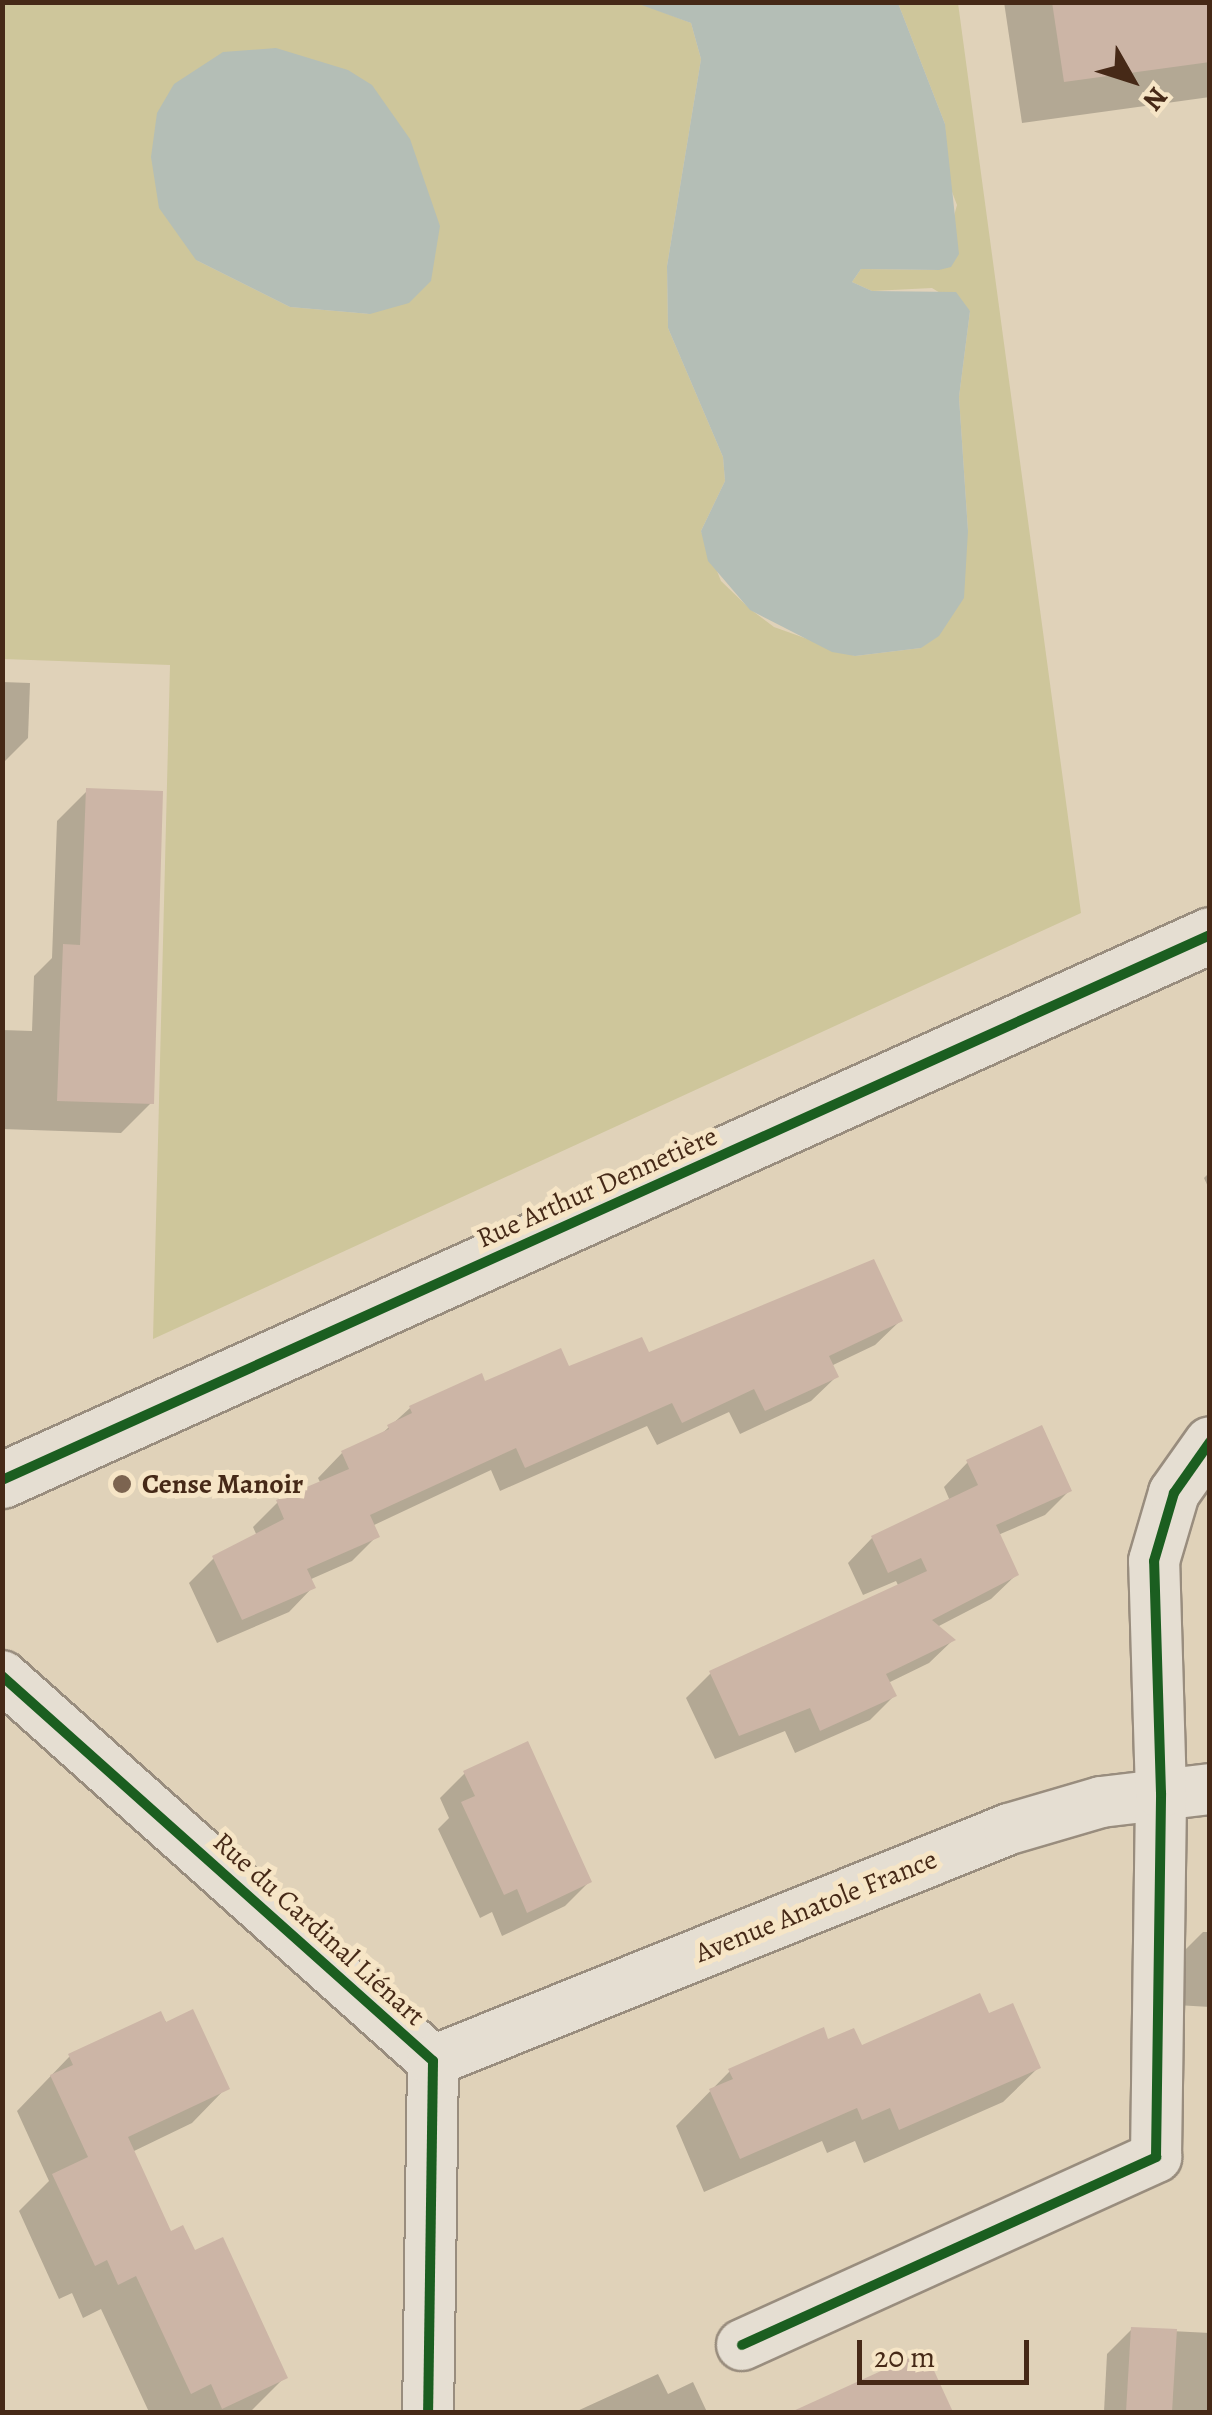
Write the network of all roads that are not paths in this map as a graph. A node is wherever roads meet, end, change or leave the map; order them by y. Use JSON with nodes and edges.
{"nodes":[{"id":1,"x":1210,"y":935,"type":"edge"},
{"id":2,"x":1210,"y":1442,"type":"edge"},
{"id":3,"x":2,"y":1480,"type":"edge"},
{"id":4,"x":2,"y":1676,"type":"edge"},
{"id":5,"x":1210,"y":1789,"type":"edge"},
{"id":6,"x":1161,"y":1794,"type":"junction"},
{"id":7,"x":433,"y":2061,"type":"junction"},
{"id":8,"x":742,"y":2346,"type":"dead end"},
{"id":9,"x":428,"y":2412,"type":"edge"}],
"edges":[{"from":1,"to":3,"type":"street","name":"Rue Arthur Dennetière"},
{"from":2,"to":6,"type":"street"},
{"from":4,"to":7,"type":"street","name":"Rue du Cardinal Liénart"},
{"from":5,"to":6,"type":"street","name":"Avenue Anatole France"},
{"from":6,"to":7,"type":"street","name":"Avenue Anatole France"},
{"from":6,"to":8,"type":"street"},
{"from":7,"to":9,"type":"street","name":"Rue du Cardinal Liénart"}]}
